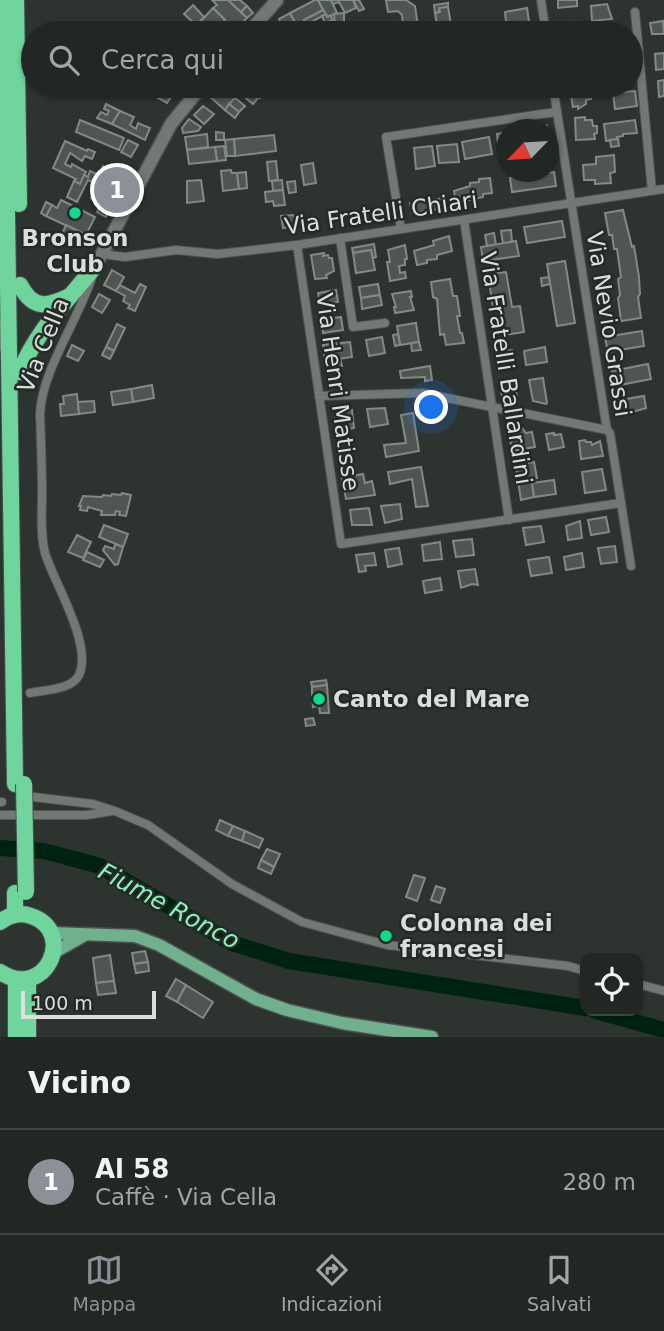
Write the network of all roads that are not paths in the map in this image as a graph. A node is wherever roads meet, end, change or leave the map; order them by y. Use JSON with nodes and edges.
{"nodes":[{"id":1,"x":16,"y":0,"type":"edge"},
{"id":2,"x":277,"y":0,"type":"edge"},
{"id":3,"x":541,"y":0,"type":"edge"},
{"id":4,"x":635,"y":12,"type":"dead end"},
{"id":5,"x":3,"y":13,"type":"edge"},
{"id":6,"x":259,"y":21,"type":"edge"},
{"id":7,"x":544,"y":21,"type":"edge"},
{"id":8,"x":636,"y":21,"type":"edge"},
{"id":9,"x":643,"y":96,"type":"edge"},
{"id":10,"x":192,"y":98,"type":"edge"},
{"id":11,"x":554,"y":98,"type":"edge"},
{"id":12,"x":556,"y":112,"type":"junction"},
{"id":13,"x":664,"y":190,"type":"edge"},
{"id":14,"x":652,"y":191,"type":"junction"},
{"id":15,"x":570,"y":204,"type":"junction"},
{"id":16,"x":464,"y":220,"type":"junction"},
{"id":17,"x":401,"y":229,"type":"junction"},
{"id":18,"x":340,"y":238,"type":"junction"},
{"id":19,"x":296,"y":245,"type":"junction"},
{"id":20,"x":100,"y":258,"type":"junction"},
{"id":21,"x":20,"y":285,"type":"junction"},
{"id":22,"x":72,"y":295,"type":"junction"},
{"id":23,"x":0,"y":322,"type":"edge"},
{"id":24,"x":386,"y":323,"type":"dead end"},
{"id":25,"x":1,"y":350,"type":"edge"},
{"id":26,"x":20,"y":372,"type":"junction"},
{"id":27,"x":2,"y":377,"type":"dead end"},
{"id":28,"x":319,"y":396,"type":"junction"},
{"id":29,"x":492,"y":407,"type":"junction"},
{"id":30,"x":607,"y":430,"type":"junction"},
{"id":31,"x":12,"y":432,"type":"junction"},
{"id":32,"x":621,"y":503,"type":"junction"},
{"id":33,"x":509,"y":520,"type":"junction"},
{"id":34,"x":631,"y":566,"type":"dead end"},
{"id":35,"x":30,"y":693,"type":"dead end"},
{"id":36,"x":21,"y":788,"type":"junction"},
{"id":37,"x":115,"y":811,"type":"junction"},
{"id":38,"x":0,"y":815,"type":"edge"},
{"id":39,"x":14,"y":917,"type":"edge"},
{"id":40,"x":51,"y":933,"type":"junction"},
{"id":41,"x":85,"y":935,"type":"junction"},
{"id":42,"x":53,"y":953,"type":"junction"},
{"id":43,"x":580,"y":970,"type":"edge"},
{"id":44,"x":0,"y":972,"type":"edge"},
{"id":45,"x":22,"y":979,"type":"junction"},
{"id":46,"x":643,"y":985,"type":"edge"},
{"id":47,"x":664,"y":991,"type":"edge"},
{"id":48,"x":16,"y":1037,"type":"edge"},
{"id":49,"x":29,"y":1037,"type":"edge"},
{"id":50,"x":432,"y":1037,"type":"edge"}],
"edges":[{"from":1,"to":21,"type":"highway"},
{"from":2,"to":6,"type":"street"},
{"from":3,"to":7,"type":"street"},
{"from":4,"to":8,"type":"street"},
{"from":5,"to":31,"type":"highway"},
{"from":9,"to":14,"type":"street"},
{"from":10,"to":20,"type":"street","name":"Via Cella"},
{"from":11,"to":12,"type":"street","name":"Via Nevio Grassi"},
{"from":12,"to":15,"type":"street","name":"Via Nevio Grassi"},
{"from":12,"to":17,"type":"street"},
{"from":13,"to":14,"type":"street","name":"Via Fratelli Chiari"},
{"from":14,"to":15,"type":"street","name":"Via Fratelli Chiari"},
{"from":15,"to":16,"type":"street","name":"Via Fratelli Chiari"},
{"from":15,"to":30,"type":"street","name":"Via Nevio Grassi"},
{"from":16,"to":17,"type":"street","name":"Via Fratelli Chiari"},
{"from":16,"to":29,"type":"street","name":"Via Fratelli Ballardini"},
{"from":17,"to":18,"type":"street","name":"Via Fratelli Chiari"},
{"from":18,"to":19,"type":"street","name":"Via Fratelli Chiari"},
{"from":18,"to":24,"type":"street"},
{"from":19,"to":20,"type":"street","name":"Via Fratelli Chiari"},
{"from":19,"to":28,"type":"street","name":"Via Henri Matisse"},
{"from":20,"to":22,"type":"highway"},
{"from":20,"to":35,"type":"street","name":"Via Cella"},
{"from":21,"to":22,"type":"highway"},
{"from":21,"to":26,"type":"highway"},
{"from":22,"to":26,"type":"highway"},
{"from":23,"to":25,"type":"lane"},
{"from":26,"to":36,"type":"highway"},
{"from":27,"to":31,"type":"lane"},
{"from":28,"to":29,"type":"street"},
{"from":28,"to":33,"type":"street","name":"Via Henri Matisse"},
{"from":29,"to":30,"type":"street"},
{"from":29,"to":33,"type":"street","name":"Via Fratelli Ballardini"},
{"from":30,"to":32,"type":"street","name":"Via Nevio Grassi"},
{"from":31,"to":36,"type":"highway"},
{"from":32,"to":33,"type":"street"},
{"from":32,"to":34,"type":"street","name":"Via Nevio Grassi"},
{"from":36,"to":37,"type":"street"},
{"from":36,"to":39,"type":"highway"},
{"from":37,"to":38,"type":"street"},
{"from":37,"to":43,"type":"street"},
{"from":39,"to":40,"type":"highway"},
{"from":40,"to":41,"type":"main road"},
{"from":40,"to":42,"type":"highway"},
{"from":41,"to":42,"type":"main road"},
{"from":41,"to":50,"type":"main road"},
{"from":42,"to":45,"type":"highway"},
{"from":44,"to":45,"type":"highway"},
{"from":45,"to":48,"type":"highway"},
{"from":45,"to":49,"type":"highway"},
{"from":46,"to":47,"type":"street"}]}
